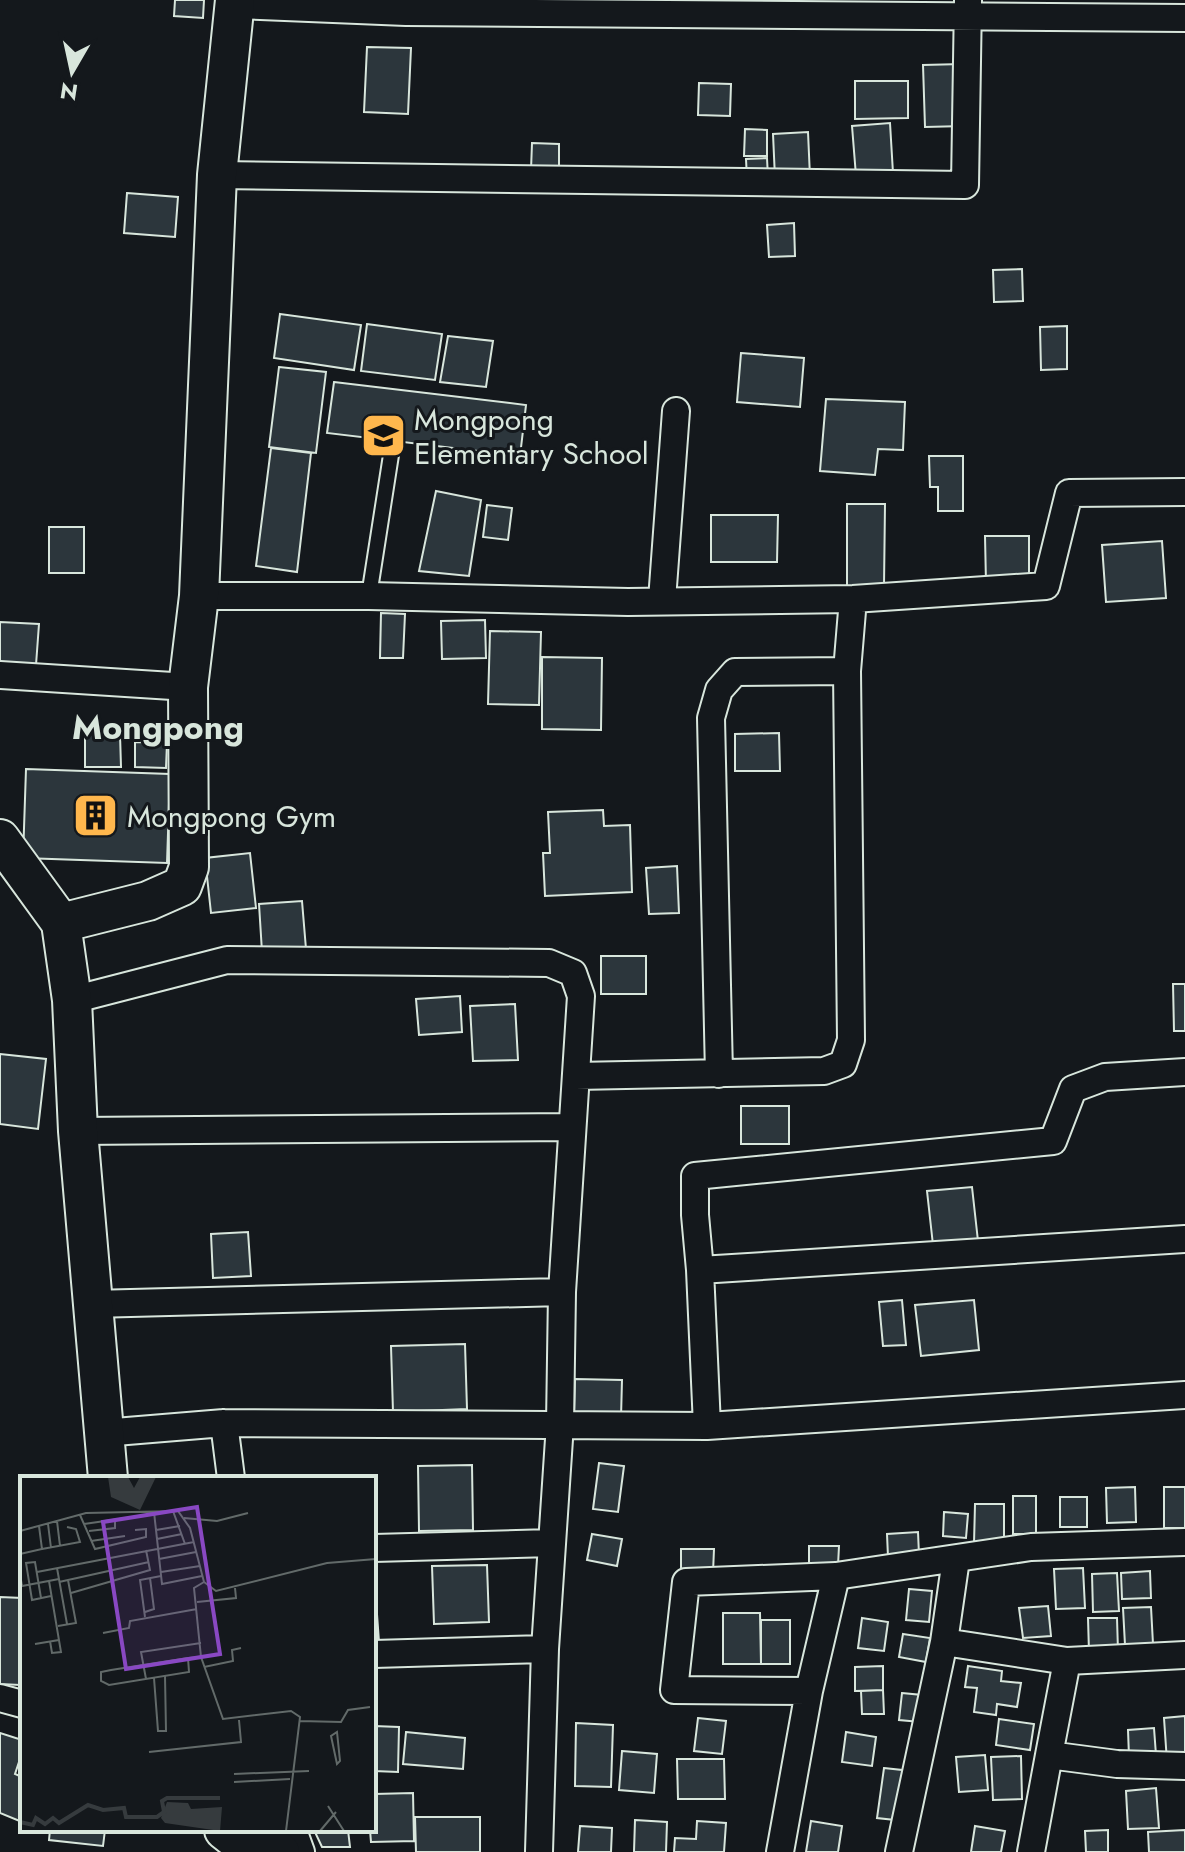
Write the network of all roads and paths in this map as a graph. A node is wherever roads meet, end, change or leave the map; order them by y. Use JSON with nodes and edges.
{"nodes":[{"id":1,"x":235,"y":2,"type":"edge"},
{"id":2,"x":407,"y":6,"type":"edge"},
{"id":3,"x":968,"y":7,"type":"edge"},
{"id":4,"x":1185,"y":18,"type":"edge"},
{"id":5,"x":217,"y":175,"type":"junction"},
{"id":6,"x":676,"y":411,"type":"dead end"},
{"id":7,"x":391,"y":455,"type":"dead end"},
{"id":8,"x":1185,"y":492,"type":"edge"},
{"id":9,"x":199,"y":596,"type":"junction"},
{"id":10,"x":369,"y":596,"type":"junction"},
{"id":11,"x":853,"y":599,"type":"junction"},
{"id":12,"x":662,"y":600,"type":"junction"},
{"id":13,"x":847,"y":671,"type":"junction"},
{"id":14,"x":0,"y":675,"type":"edge"},
{"id":15,"x":188,"y":687,"type":"junction"},
{"id":16,"x":0,"y":839,"type":"edge"},
{"id":17,"x":61,"y":923,"type":"junction"},
{"id":18,"x":72,"y":1000,"type":"junction"},
{"id":19,"x":1185,"y":1072,"type":"edge"},
{"id":20,"x":719,"y":1074,"type":"junction"},
{"id":21,"x":576,"y":1076,"type":"junction"},
{"id":22,"x":571,"y":1127,"type":"junction"},
{"id":23,"x":78,"y":1131,"type":"junction"},
{"id":24,"x":1185,"y":1239,"type":"edge"},
{"id":25,"x":700,"y":1270,"type":"junction"},
{"id":26,"x":562,"y":1292,"type":"junction"},
{"id":27,"x":92,"y":1304,"type":"junction"},
{"id":28,"x":1185,"y":1395,"type":"edge"},
{"id":29,"x":224,"y":1423,"type":"junction"},
{"id":30,"x":560,"y":1424,"type":"junction"},
{"id":31,"x":707,"y":1426,"type":"junction"},
{"id":32,"x":103,"y":1433,"type":"junction"},
{"id":33,"x":108,"y":1476,"type":"edge"},
{"id":34,"x":231,"y":1476,"type":"edge"},
{"id":35,"x":1185,"y":1542,"type":"edge"},
{"id":36,"x":551,"y":1543,"type":"junction"},
{"id":37,"x":376,"y":1548,"type":"edge"},
{"id":38,"x":956,"y":1559,"type":"junction"},
{"id":39,"x":836,"y":1576,"type":"junction"},
{"id":40,"x":944,"y":1642,"type":"junction"},
{"id":41,"x":545,"y":1649,"type":"junction"},
{"id":42,"x":376,"y":1654,"type":"edge"},
{"id":43,"x":1185,"y":1655,"type":"edge"},
{"id":44,"x":1067,"y":1661,"type":"junction"},
{"id":45,"x":809,"y":1691,"type":"junction"},
{"id":46,"x":0,"y":1698,"type":"edge"},
{"id":47,"x":20,"y":1703,"type":"edge"},
{"id":48,"x":1049,"y":1755,"type":"junction"},
{"id":49,"x":1185,"y":1766,"type":"edge"},
{"id":50,"x":227,"y":1832,"type":"edge"},
{"id":51,"x":294,"y":1832,"type":"edge"},
{"id":52,"x":280,"y":1852,"type":"edge"},
{"id":53,"x":301,"y":1852,"type":"edge"},
{"id":54,"x":539,"y":1852,"type":"edge"},
{"id":55,"x":780,"y":1852,"type":"edge"},
{"id":56,"x":899,"y":1852,"type":"edge"},
{"id":57,"x":1031,"y":1852,"type":"edge"}],
"edges":[{"from":1,"to":2,"type":"street"},
{"from":1,"to":5,"type":"street"},
{"from":2,"to":3,"type":"street"},
{"from":3,"to":4,"type":"street"},
{"from":3,"to":5,"type":"street"},
{"from":5,"to":9,"type":"street"},
{"from":6,"to":12,"type":"street"},
{"from":7,"to":10,"type":"lane"},
{"from":8,"to":11,"type":"street"},
{"from":9,"to":10,"type":"street"},
{"from":9,"to":15,"type":"street"},
{"from":10,"to":12,"type":"street"},
{"from":11,"to":12,"type":"street"},
{"from":11,"to":13,"type":"street"},
{"from":13,"to":20,"type":"street"},
{"from":13,"to":20,"type":"street"},
{"from":14,"to":15,"type":"street"},
{"from":15,"to":17,"type":"street"},
{"from":16,"to":17,"type":"street"},
{"from":17,"to":18,"type":"street"},
{"from":18,"to":21,"type":"street"},
{"from":18,"to":23,"type":"street"},
{"from":19,"to":25,"type":"street"},
{"from":20,"to":21,"type":"street"},
{"from":21,"to":22,"type":"street"},
{"from":22,"to":23,"type":"street"},
{"from":22,"to":26,"type":"street"},
{"from":23,"to":27,"type":"street"},
{"from":24,"to":25,"type":"street"},
{"from":25,"to":31,"type":"street"},
{"from":26,"to":27,"type":"street"},
{"from":26,"to":30,"type":"street"},
{"from":27,"to":32,"type":"street"},
{"from":28,"to":31,"type":"street"},
{"from":29,"to":30,"type":"street"},
{"from":29,"to":32,"type":"street"},
{"from":29,"to":34,"type":"street"},
{"from":30,"to":31,"type":"street"},
{"from":30,"to":36,"type":"street"},
{"from":32,"to":33,"type":"street"},
{"from":35,"to":38,"type":"street"},
{"from":36,"to":37,"type":"street"},
{"from":36,"to":41,"type":"street"},
{"from":38,"to":39,"type":"street"},
{"from":38,"to":40,"type":"street"},
{"from":39,"to":45,"type":"street"},
{"from":39,"to":45,"type":"street"},
{"from":40,"to":44,"type":"street"},
{"from":40,"to":56,"type":"street"},
{"from":41,"to":42,"type":"street"},
{"from":41,"to":54,"type":"street"},
{"from":43,"to":44,"type":"street"},
{"from":44,"to":48,"type":"street"},
{"from":45,"to":55,"type":"street"},
{"from":46,"to":47,"type":"street"},
{"from":48,"to":49,"type":"street"},
{"from":48,"to":57,"type":"street"},
{"from":50,"to":52,"type":"street"},
{"from":51,"to":53,"type":"street"}]}
